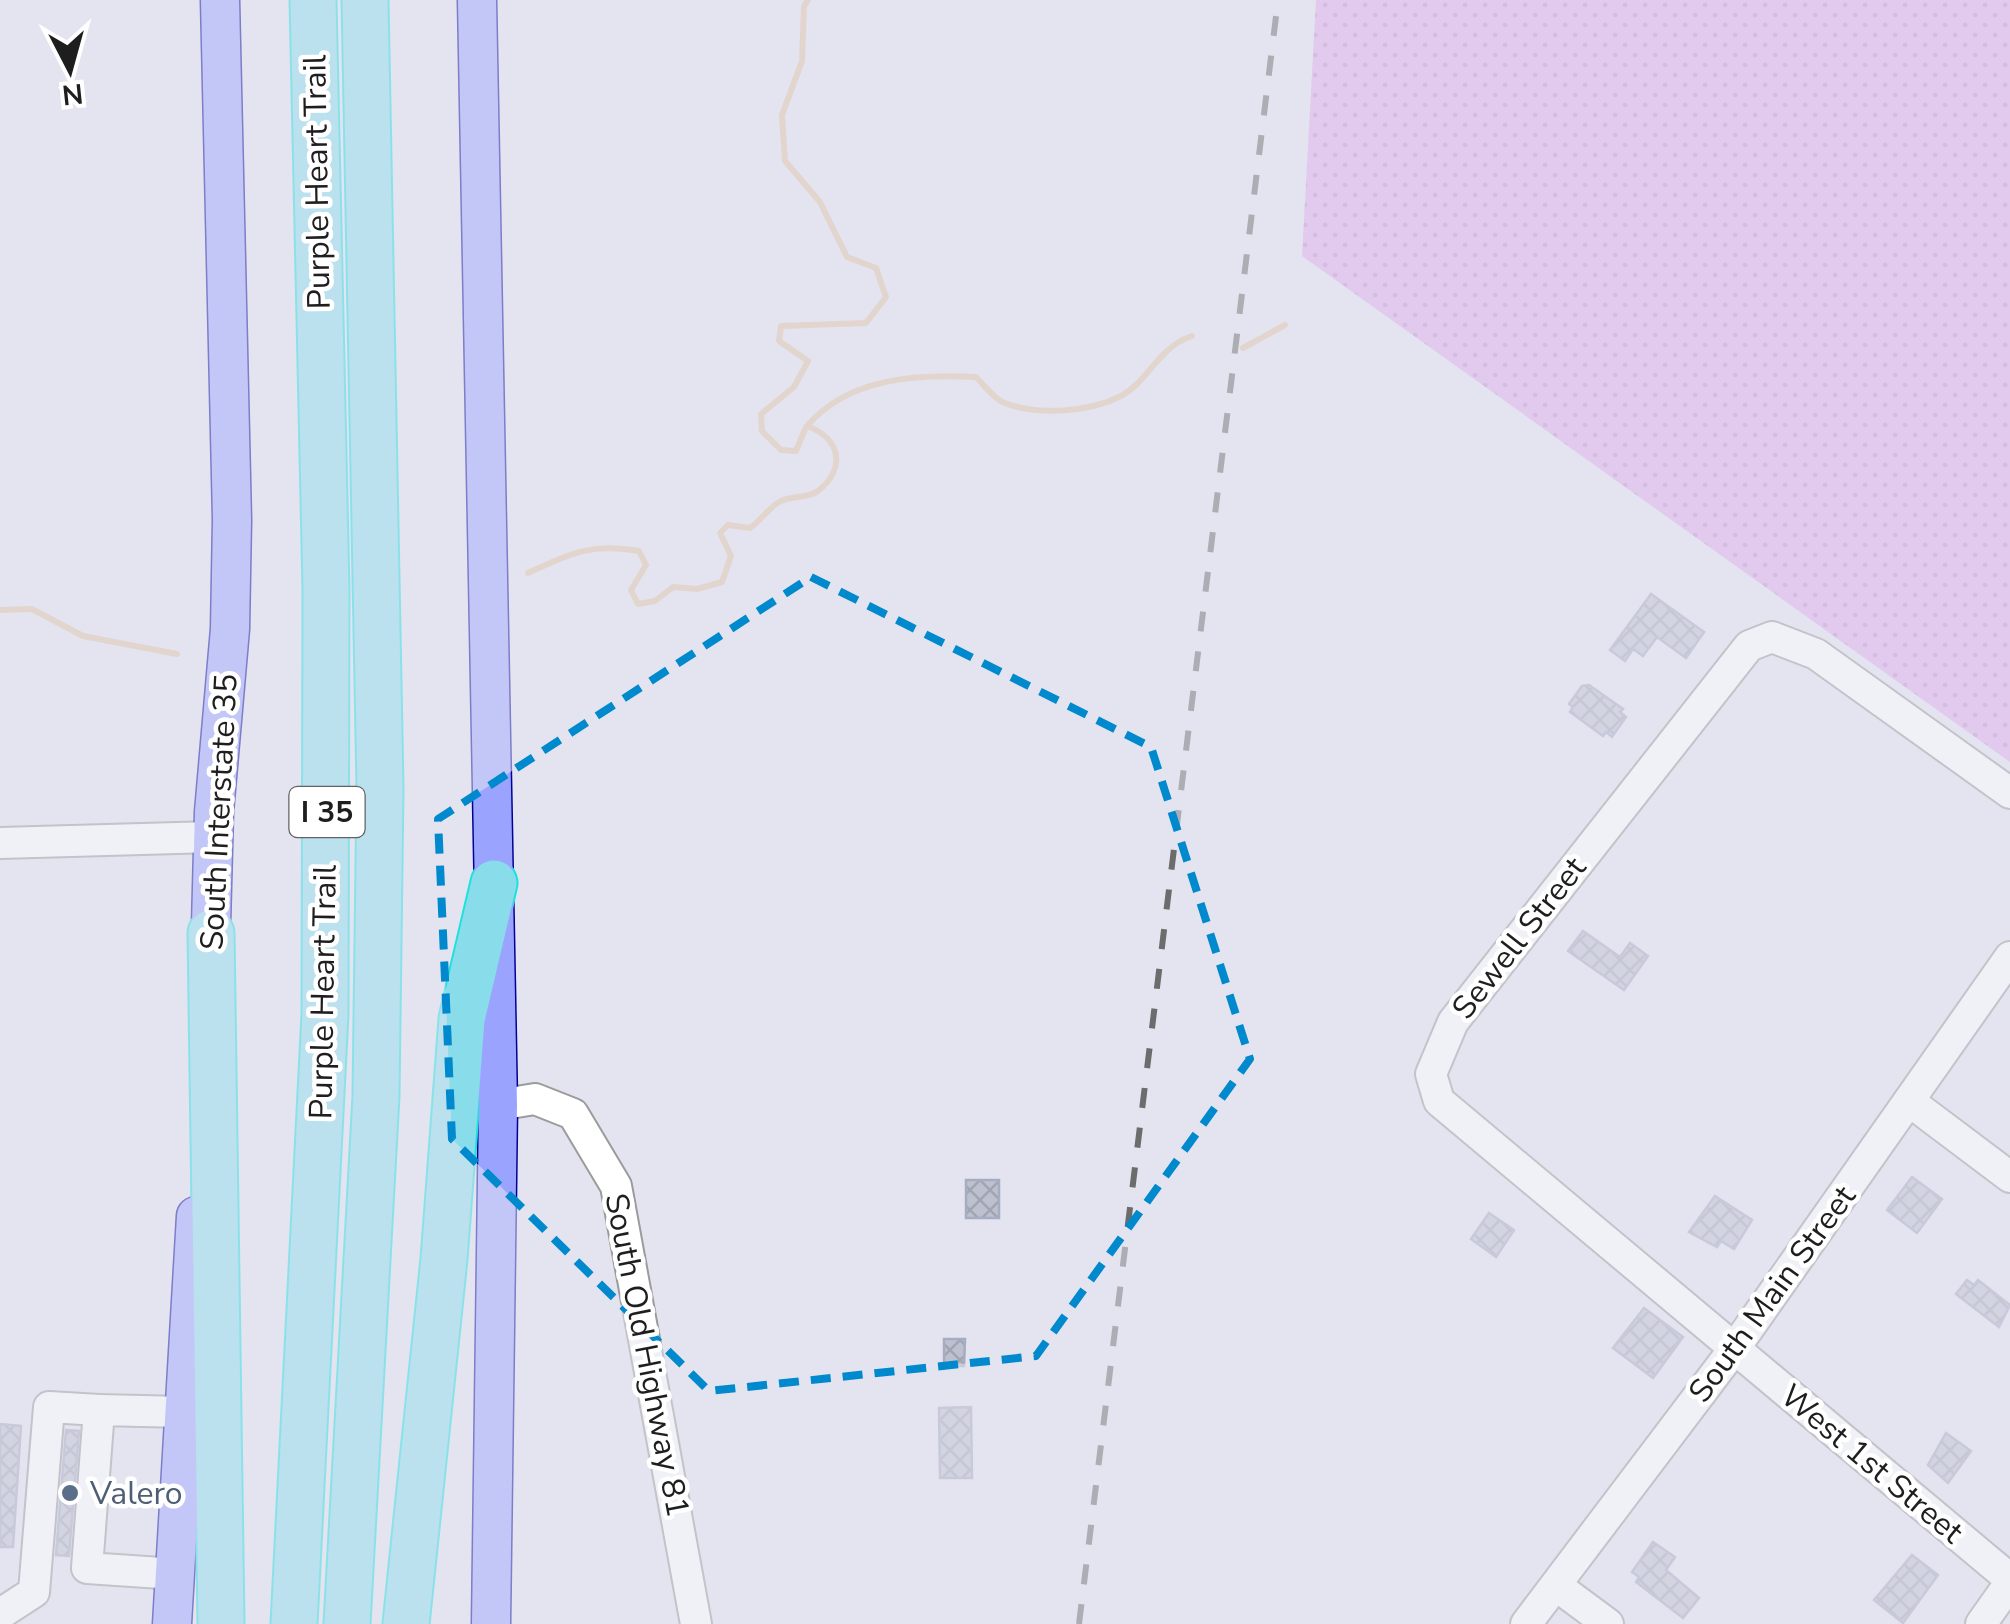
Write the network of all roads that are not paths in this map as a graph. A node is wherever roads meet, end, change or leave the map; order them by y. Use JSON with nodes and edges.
{"nodes":[{"id":1,"x":220,"y":0,"type":"edge"},
{"id":2,"x":313,"y":0,"type":"edge"},
{"id":3,"x":365,"y":0,"type":"edge"},
{"id":4,"x":477,"y":0,"type":"edge"},
{"id":5,"x":2010,"y":793,"type":"edge"},
{"id":6,"x":213,"y":837,"type":"junction"},
{"id":7,"x":0,"y":843,"type":"edge"},
{"id":8,"x":494,"y":884,"type":"junction"},
{"id":9,"x":212,"y":933,"type":"junction"},
{"id":10,"x":2010,"y":957,"type":"edge"},
{"id":11,"x":1909,"y":1101,"type":"junction"},
{"id":12,"x":498,"y":1105,"type":"junction"},
{"id":13,"x":2010,"y":1177,"type":"edge"},
{"id":14,"x":1734,"y":1350,"type":"junction"},
{"id":15,"x":99,"y":1410,"type":"junction"},
{"id":16,"x":185,"y":1412,"type":"junction"},
{"id":17,"x":87,"y":1568,"type":"junction"},
{"id":18,"x":176,"y":1574,"type":"junction"},
{"id":19,"x":2010,"y":1581,"type":"edge"},
{"id":20,"x":1558,"y":1587,"type":"junction"},
{"id":21,"x":34,"y":1592,"type":"junction"},
{"id":22,"x":0,"y":1614,"type":"edge"},
{"id":23,"x":172,"y":1624,"type":"edge"},
{"id":24,"x":222,"y":1624,"type":"edge"},
{"id":25,"x":294,"y":1624,"type":"edge"},
{"id":26,"x":347,"y":1624,"type":"edge"},
{"id":27,"x":406,"y":1624,"type":"edge"},
{"id":28,"x":491,"y":1624,"type":"edge"},
{"id":29,"x":696,"y":1624,"type":"edge"},
{"id":30,"x":1526,"y":1624,"type":"edge"},
{"id":31,"x":1608,"y":1624,"type":"edge"},
{"id":32,"x":1981,"y":1624,"type":"edge"}],
"edges":[{"from":1,"to":6,"type":"main road","name":"South Interstate 35"},
{"from":2,"to":25,"type":"highway","name":"Purple Heart Trail","number":"I 35"},
{"from":3,"to":26,"type":"highway","name":"Purple Heart Trail","number":"I 35"},
{"from":4,"to":8,"type":"main road"},
{"from":5,"to":14,"type":"street","name":"Sewell Street"},
{"from":6,"to":7,"type":"street"},
{"from":6,"to":9,"type":"main road","name":"South Interstate 35"},
{"from":8,"to":12,"type":"main road"},
{"from":8,"to":27,"type":"highway"},
{"from":9,"to":16,"type":"main road","name":"South Interstate 35"},
{"from":9,"to":24,"type":"highway"},
{"from":10,"to":11,"type":"street","name":"South Main Street"},
{"from":11,"to":13,"type":"street"},
{"from":11,"to":14,"type":"street","name":"South Main Street"},
{"from":12,"to":28,"type":"main road"},
{"from":12,"to":29,"type":"street","name":"South Old Highway 81"},
{"from":14,"to":19,"type":"street","name":"West 1st Street"},
{"from":14,"to":20,"type":"street","name":"South Main Street"},
{"from":15,"to":16,"type":"street"},
{"from":15,"to":17,"type":"street"},
{"from":15,"to":21,"type":"street"},
{"from":16,"to":18,"type":"main road","name":"South Interstate 35"},
{"from":17,"to":18,"type":"street"},
{"from":17,"to":21,"type":"street"},
{"from":18,"to":23,"type":"main road","name":"South Interstate 35"},
{"from":19,"to":32,"type":"street"},
{"from":20,"to":30,"type":"street","name":"South Main Street"},
{"from":20,"to":31,"type":"street"},
{"from":21,"to":22,"type":"street"}]}
